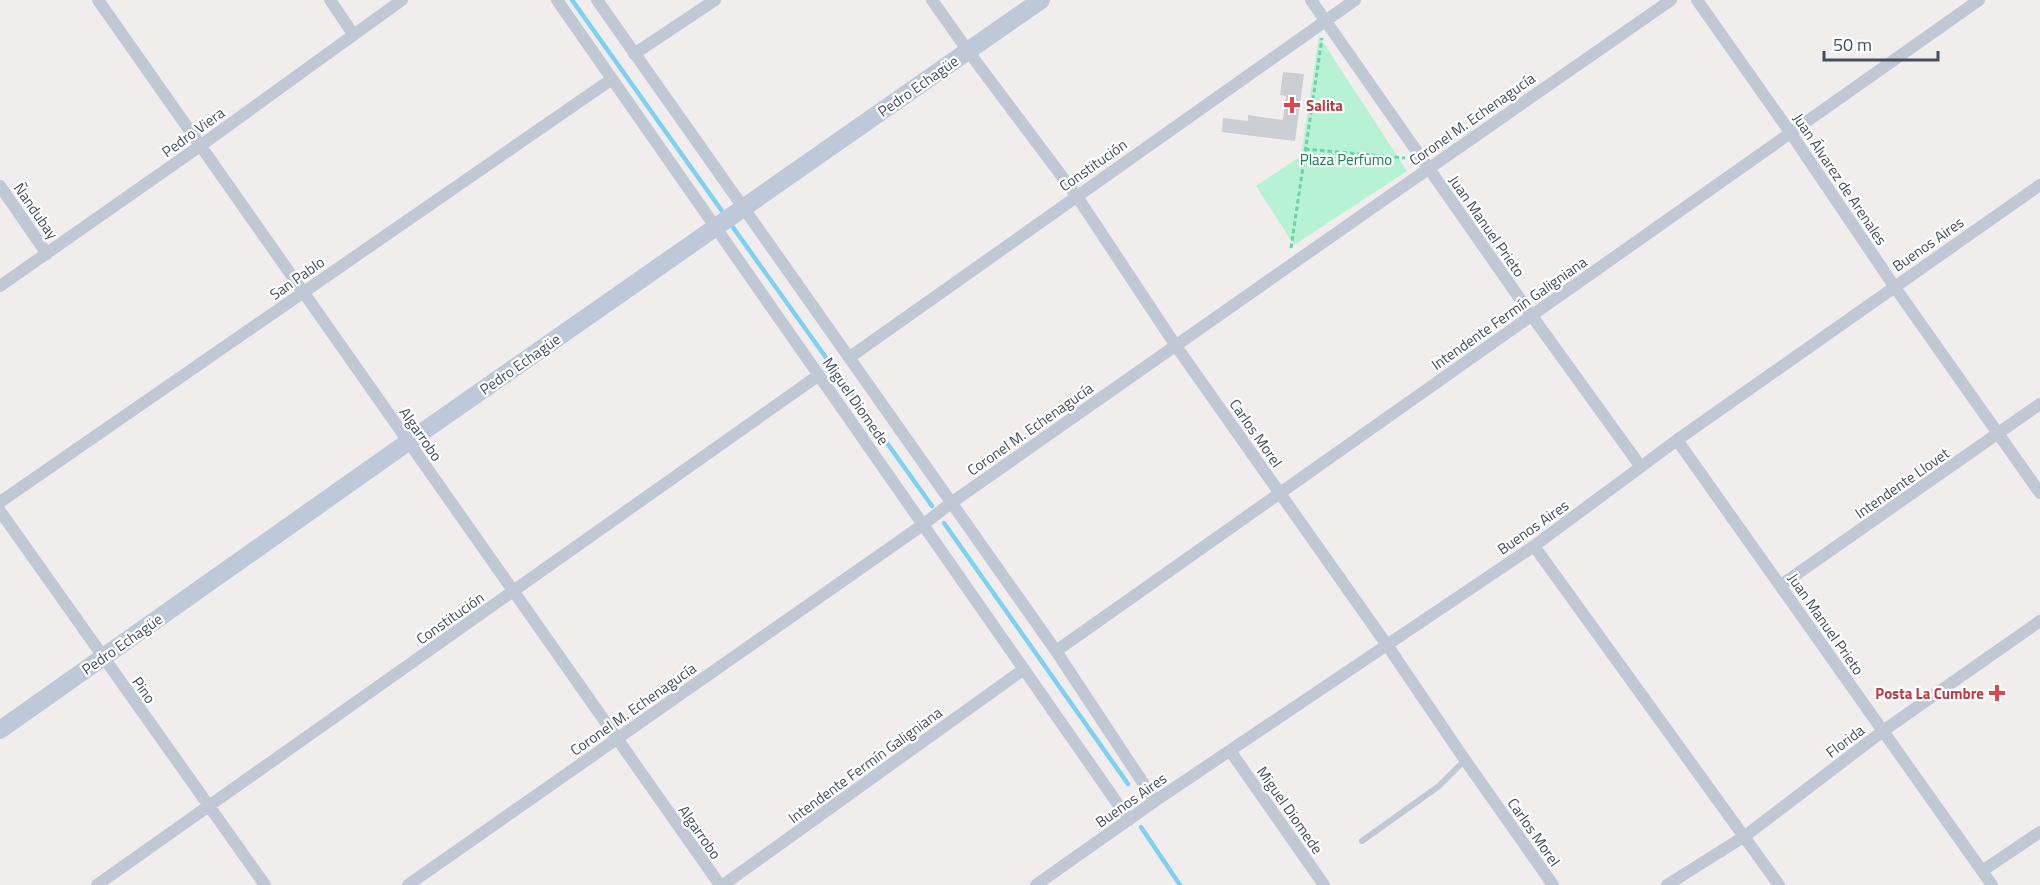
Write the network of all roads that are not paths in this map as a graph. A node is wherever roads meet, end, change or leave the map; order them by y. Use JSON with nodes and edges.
{"nodes":[{"id":1,"x":98,"y":0,"type":"edge"},
{"id":2,"x":330,"y":0,"type":"edge"},
{"id":3,"x":402,"y":0,"type":"edge"},
{"id":4,"x":557,"y":0,"type":"edge"},
{"id":5,"x":597,"y":0,"type":"edge"},
{"id":6,"x":715,"y":0,"type":"edge"},
{"id":7,"x":932,"y":0,"type":"edge"},
{"id":8,"x":1041,"y":0,"type":"edge"},
{"id":9,"x":1311,"y":0,"type":"edge"},
{"id":10,"x":1355,"y":0,"type":"edge"},
{"id":11,"x":1671,"y":0,"type":"edge"},
{"id":12,"x":1697,"y":0,"type":"edge"},
{"id":13,"x":1979,"y":0,"type":"edge"},
{"id":14,"x":1325,"y":21,"type":"junction"},
{"id":15,"x":353,"y":34,"type":"junction"},
{"id":16,"x":968,"y":51,"type":"junction"},
{"id":17,"x":634,"y":54,"type":"junction"},
{"id":18,"x":612,"y":79,"type":"junction"},
{"id":19,"x":1790,"y":132,"type":"junction"},
{"id":20,"x":200,"y":146,"type":"junction"},
{"id":21,"x":1426,"y":164,"type":"junction"},
{"id":22,"x":2040,"y":185,"type":"edge"},
{"id":23,"x":0,"y":186,"type":"edge"},
{"id":24,"x":1076,"y":195,"type":"junction"},
{"id":25,"x":742,"y":208,"type":"junction"},
{"id":26,"x":717,"y":226,"type":"junction"},
{"id":27,"x":47,"y":254,"type":"junction"},
{"id":28,"x":0,"y":286,"type":"edge"},
{"id":29,"x":1894,"y":286,"type":"junction"},
{"id":30,"x":304,"y":292,"type":"junction"},
{"id":31,"x":1532,"y":316,"type":"junction"},
{"id":32,"x":1176,"y":346,"type":"junction"},
{"id":33,"x":849,"y":357,"type":"junction"},
{"id":34,"x":819,"y":375,"type":"junction"},
{"id":35,"x":2040,"y":404,"type":"edge"},
{"id":36,"x":1999,"y":434,"type":"junction"},
{"id":37,"x":1677,"y":440,"type":"junction"},
{"id":38,"x":408,"y":442,"type":"junction"},
{"id":39,"x":1641,"y":467,"type":"junction"},
{"id":40,"x":1279,"y":492,"type":"junction"},
{"id":41,"x":2040,"y":493,"type":"edge"},
{"id":42,"x":0,"y":502,"type":"edge"},
{"id":43,"x":951,"y":503,"type":"junction"},
{"id":44,"x":0,"y":511,"type":"edge"},
{"id":45,"x":924,"y":525,"type":"junction"},
{"id":46,"x":1534,"y":546,"type":"junction"},
{"id":47,"x":1781,"y":585,"type":"junction"},
{"id":48,"x":515,"y":591,"type":"junction"},
{"id":49,"x":2040,"y":621,"type":"edge"},
{"id":50,"x":1387,"y":645,"type":"junction"},
{"id":51,"x":1056,"y":651,"type":"junction"},
{"id":52,"x":103,"y":658,"type":"junction"},
{"id":53,"x":1024,"y":669,"type":"junction"},
{"id":54,"x":0,"y":730,"type":"edge"},
{"id":55,"x":1883,"y":731,"type":"junction"},
{"id":56,"x":616,"y":739,"type":"junction"},
{"id":57,"x":1231,"y":752,"type":"junction"},
{"id":58,"x":1465,"y":760,"type":"junction"},
{"id":59,"x":1155,"y":801,"type":"junction"},
{"id":60,"x":208,"y":806,"type":"junction"},
{"id":61,"x":1129,"y":820,"type":"junction"},
{"id":62,"x":2040,"y":832,"type":"edge"},
{"id":63,"x":1745,"y":836,"type":"junction"},
{"id":64,"x":1362,"y":841,"type":"dead end"},
{"id":65,"x":1982,"y":871,"type":"junction"},
{"id":66,"x":97,"y":885,"type":"edge"},
{"id":67,"x":265,"y":885,"type":"edge"},
{"id":68,"x":408,"y":885,"type":"edge"},
{"id":69,"x":721,"y":885,"type":"edge"},
{"id":70,"x":1036,"y":885,"type":"edge"},
{"id":71,"x":1324,"y":885,"type":"edge"},
{"id":72,"x":1553,"y":885,"type":"edge"},
{"id":73,"x":1667,"y":885,"type":"edge"},
{"id":74,"x":1779,"y":885,"type":"edge"},
{"id":75,"x":1992,"y":885,"type":"edge"}],
"edges":[{"from":1,"to":20,"type":"street","name":"Algarrobo"},
{"from":2,"to":15,"type":"street"},
{"from":3,"to":15,"type":"street","name":"Pedro Viera"},
{"from":4,"to":18,"type":"street","name":"Miguel Diomede"},
{"from":5,"to":17,"type":"street","name":"Miguel Diomede"},
{"from":6,"to":17,"type":"street"},
{"from":7,"to":16,"type":"street","name":"Carlos Morel"},
{"from":8,"to":16,"type":"street","name":"Pedro Echagüe"},
{"from":9,"to":14,"type":"street","name":"Juan Manuel Prieto"},
{"from":10,"to":14,"type":"street","name":"Constitución"},
{"from":11,"to":21,"type":"street","name":"Coronel M. Echenagucía"},
{"from":12,"to":19,"type":"street","name":"Juan Álvarez de Arenales"},
{"from":13,"to":19,"type":"street","name":"Intendente Fermín Galigniana"},
{"from":14,"to":21,"type":"street","name":"Juan Manuel Prieto"},
{"from":14,"to":24,"type":"street","name":"Constitución"},
{"from":15,"to":20,"type":"street","name":"Pedro Viera"},
{"from":16,"to":24,"type":"street","name":"Carlos Morel"},
{"from":16,"to":25,"type":"street","name":"Pedro Echagüe"},
{"from":17,"to":25,"type":"street","name":"Miguel Diomede"},
{"from":18,"to":26,"type":"street","name":"Miguel Diomede"},
{"from":18,"to":30,"type":"street","name":"San Pablo"},
{"from":19,"to":29,"type":"street","name":"Juan Álvarez de Arenales"},
{"from":19,"to":31,"type":"street","name":"Intendente Fermín Galigniana"},
{"from":20,"to":27,"type":"street","name":"Pedro Viera"},
{"from":20,"to":30,"type":"street","name":"Algarrobo"},
{"from":21,"to":31,"type":"street","name":"Juan Manuel Prieto"},
{"from":21,"to":32,"type":"street","name":"Coronel M. Echenagucía"},
{"from":22,"to":29,"type":"street","name":"Buenos Aires"},
{"from":23,"to":27,"type":"street","name":"Ñandubay"},
{"from":24,"to":32,"type":"street","name":"Carlos Morel"},
{"from":24,"to":33,"type":"street","name":"Constitución"},
{"from":25,"to":26,"type":"street","name":"Pedro Echagüe"},
{"from":25,"to":33,"type":"street","name":"Miguel Diomede"},
{"from":26,"to":34,"type":"street","name":"Miguel Diomede"},
{"from":26,"to":38,"type":"street","name":"Pedro Echagüe"},
{"from":27,"to":28,"type":"street","name":"Pedro Viera"},
{"from":29,"to":36,"type":"street","name":"Juan Álvarez de Arenales"},
{"from":29,"to":37,"type":"street","name":"Buenos Aires"},
{"from":30,"to":38,"type":"street","name":"Algarrobo"},
{"from":30,"to":42,"type":"street","name":"San Pablo"},
{"from":31,"to":39,"type":"street","name":"Juan Manuel Prieto"},
{"from":31,"to":40,"type":"street","name":"Intendente Fermín Galigniana"},
{"from":32,"to":40,"type":"street","name":"Carlos Morel"},
{"from":32,"to":43,"type":"street","name":"Coronel M. Echenagucía"},
{"from":33,"to":43,"type":"street","name":"Miguel Diomede"},
{"from":34,"to":45,"type":"street","name":"Miguel Diomede"},
{"from":34,"to":48,"type":"street","name":"Constitución"},
{"from":35,"to":36,"type":"street","name":"Intendente Llovet"},
{"from":36,"to":41,"type":"street","name":"Juan Álvarez de Arenales"},
{"from":36,"to":47,"type":"street","name":"Intendente Llovet"},
{"from":37,"to":39,"type":"street","name":"Buenos Aires"},
{"from":37,"to":47,"type":"street","name":"Juan Manuel Prieto"},
{"from":38,"to":48,"type":"street","name":"Algarrobo"},
{"from":38,"to":52,"type":"street","name":"Pedro Echagüe"},
{"from":39,"to":46,"type":"street","name":"Buenos Aires"},
{"from":40,"to":50,"type":"street","name":"Carlos Morel"},
{"from":40,"to":51,"type":"street","name":"Intendente Fermín Galigniana"},
{"from":43,"to":45,"type":"street","name":"Coronel M. Echenagucía"},
{"from":43,"to":51,"type":"street","name":"Miguel Diomede"},
{"from":44,"to":52,"type":"street","name":"Pino"},
{"from":45,"to":53,"type":"street","name":"Miguel Diomede"},
{"from":45,"to":56,"type":"street","name":"Coronel M. Echenagucía"},
{"from":46,"to":50,"type":"street","name":"Buenos Aires"},
{"from":46,"to":63,"type":"street"},
{"from":47,"to":55,"type":"street","name":"Juan Manuel Prieto"},
{"from":48,"to":56,"type":"street","name":"Algarrobo"},
{"from":48,"to":60,"type":"street","name":"Constitución"},
{"from":49,"to":55,"type":"street","name":"Florida"},
{"from":50,"to":57,"type":"street","name":"Buenos Aires"},
{"from":50,"to":58,"type":"street","name":"Carlos Morel"},
{"from":51,"to":59,"type":"street","name":"Miguel Diomede"},
{"from":52,"to":54,"type":"street","name":"Pedro Echagüe"},
{"from":52,"to":60,"type":"street","name":"Pino"},
{"from":53,"to":61,"type":"street","name":"Miguel Diomede"},
{"from":53,"to":69,"type":"street","name":"Intendente Fermín Galigniana"},
{"from":55,"to":63,"type":"street","name":"Florida"},
{"from":55,"to":65,"type":"street","name":"Juan Manuel Prieto"},
{"from":56,"to":68,"type":"street","name":"Coronel M. Echenagucía"},
{"from":56,"to":69,"type":"street","name":"Algarrobo"},
{"from":57,"to":59,"type":"street","name":"Buenos Aires"},
{"from":57,"to":71,"type":"street","name":"Miguel Diomede"},
{"from":58,"to":64,"type":"lane"},
{"from":58,"to":72,"type":"street","name":"Carlos Morel"},
{"from":59,"to":61,"type":"street","name":"Buenos Aires"},
{"from":60,"to":66,"type":"street","name":"Constitución"},
{"from":60,"to":67,"type":"street","name":"Pino"},
{"from":61,"to":70,"type":"street","name":"Buenos Aires"},
{"from":62,"to":65,"type":"street"},
{"from":63,"to":73,"type":"street","name":"Florida"},
{"from":63,"to":74,"type":"street"},
{"from":65,"to":75,"type":"street","name":"Juan Manuel Prieto"}]}
